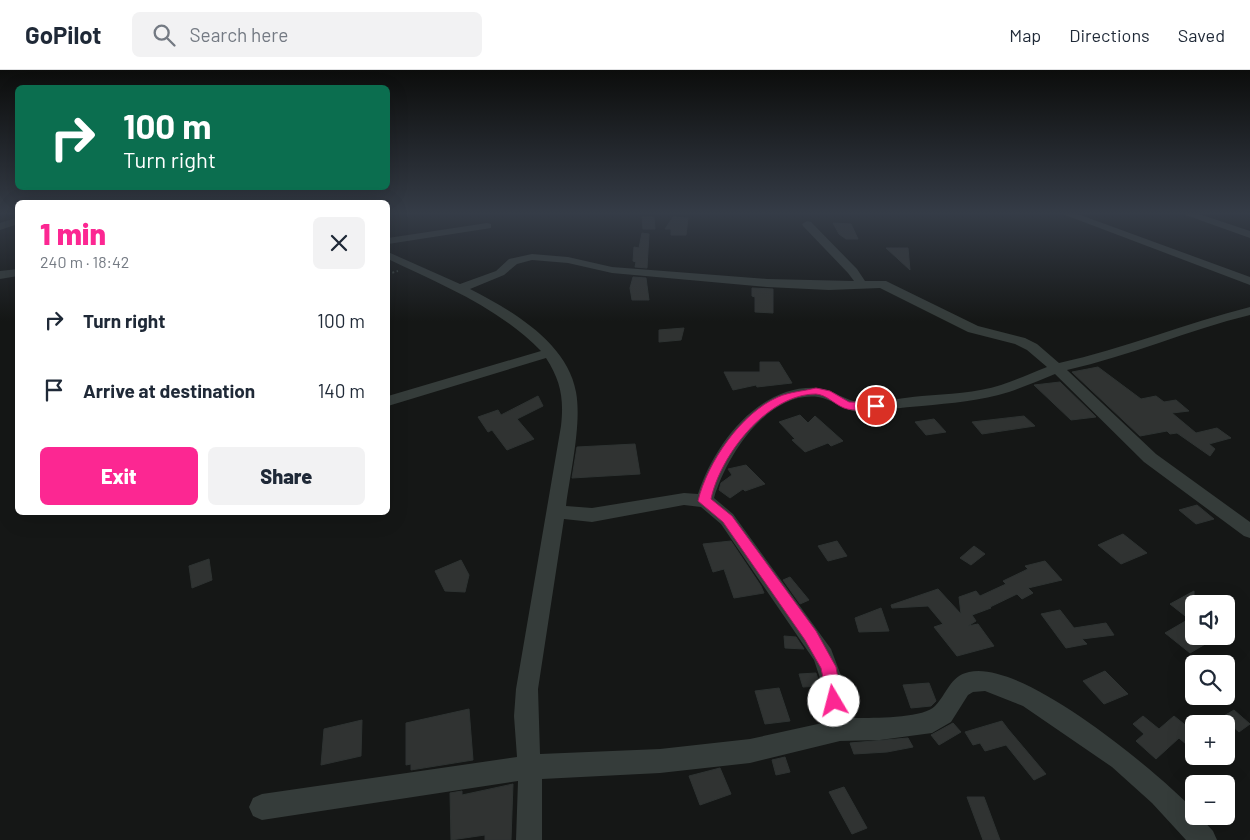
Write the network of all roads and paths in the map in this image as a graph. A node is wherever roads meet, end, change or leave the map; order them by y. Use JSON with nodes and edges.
{"nodes":[{"id":1,"x":832,"y":249,"type":"edge"},
{"id":2,"x":1163,"y":249,"type":"edge"},
{"id":3,"x":390,"y":256,"type":"edge"},
{"id":4,"x":15,"y":272,"type":"edge"},
{"id":5,"x":0,"y":275,"type":"edge"},
{"id":6,"x":1250,"y":281,"type":"edge"},
{"id":7,"x":861,"y":284,"type":"junction"},
{"id":8,"x":461,"y":288,"type":"junction"},
{"id":9,"x":1250,"y":311,"type":"edge"},
{"id":10,"x":549,"y":353,"type":"junction"},
{"id":11,"x":1057,"y":368,"type":"junction"},
{"id":12,"x":390,"y":400,"type":"edge"},
{"id":13,"x":704,"y":501,"type":"junction"},
{"id":14,"x":558,"y":512,"type":"junction"},
{"id":15,"x":1250,"y":531,"type":"edge"},
{"id":16,"x":840,"y":730,"type":"junction"},
{"id":17,"x":530,"y":767,"type":"junction"},
{"id":18,"x":262,"y":807,"type":"dead end"},
{"id":19,"x":529,"y":840,"type":"edge"},
{"id":20,"x":1204,"y":840,"type":"edge"}],
"edges":[{"from":1,"to":7,"type":"street"},
{"from":2,"to":6,"type":"street"},
{"from":3,"to":8,"type":"street"},
{"from":4,"to":5,"type":"street"},
{"from":7,"to":8,"type":"street"},
{"from":7,"to":11,"type":"street"},
{"from":8,"to":10,"type":"street"},
{"from":9,"to":11,"type":"street"},
{"from":10,"to":12,"type":"street"},
{"from":10,"to":14,"type":"street"},
{"from":11,"to":13,"type":"street"},
{"from":11,"to":15,"type":"street"},
{"from":13,"to":14,"type":"street"},
{"from":13,"to":16,"type":"street"},
{"from":14,"to":17,"type":"street"},
{"from":16,"to":17,"type":"street"},
{"from":16,"to":20,"type":"street"},
{"from":17,"to":18,"type":"street"},
{"from":17,"to":19,"type":"street"}]}
